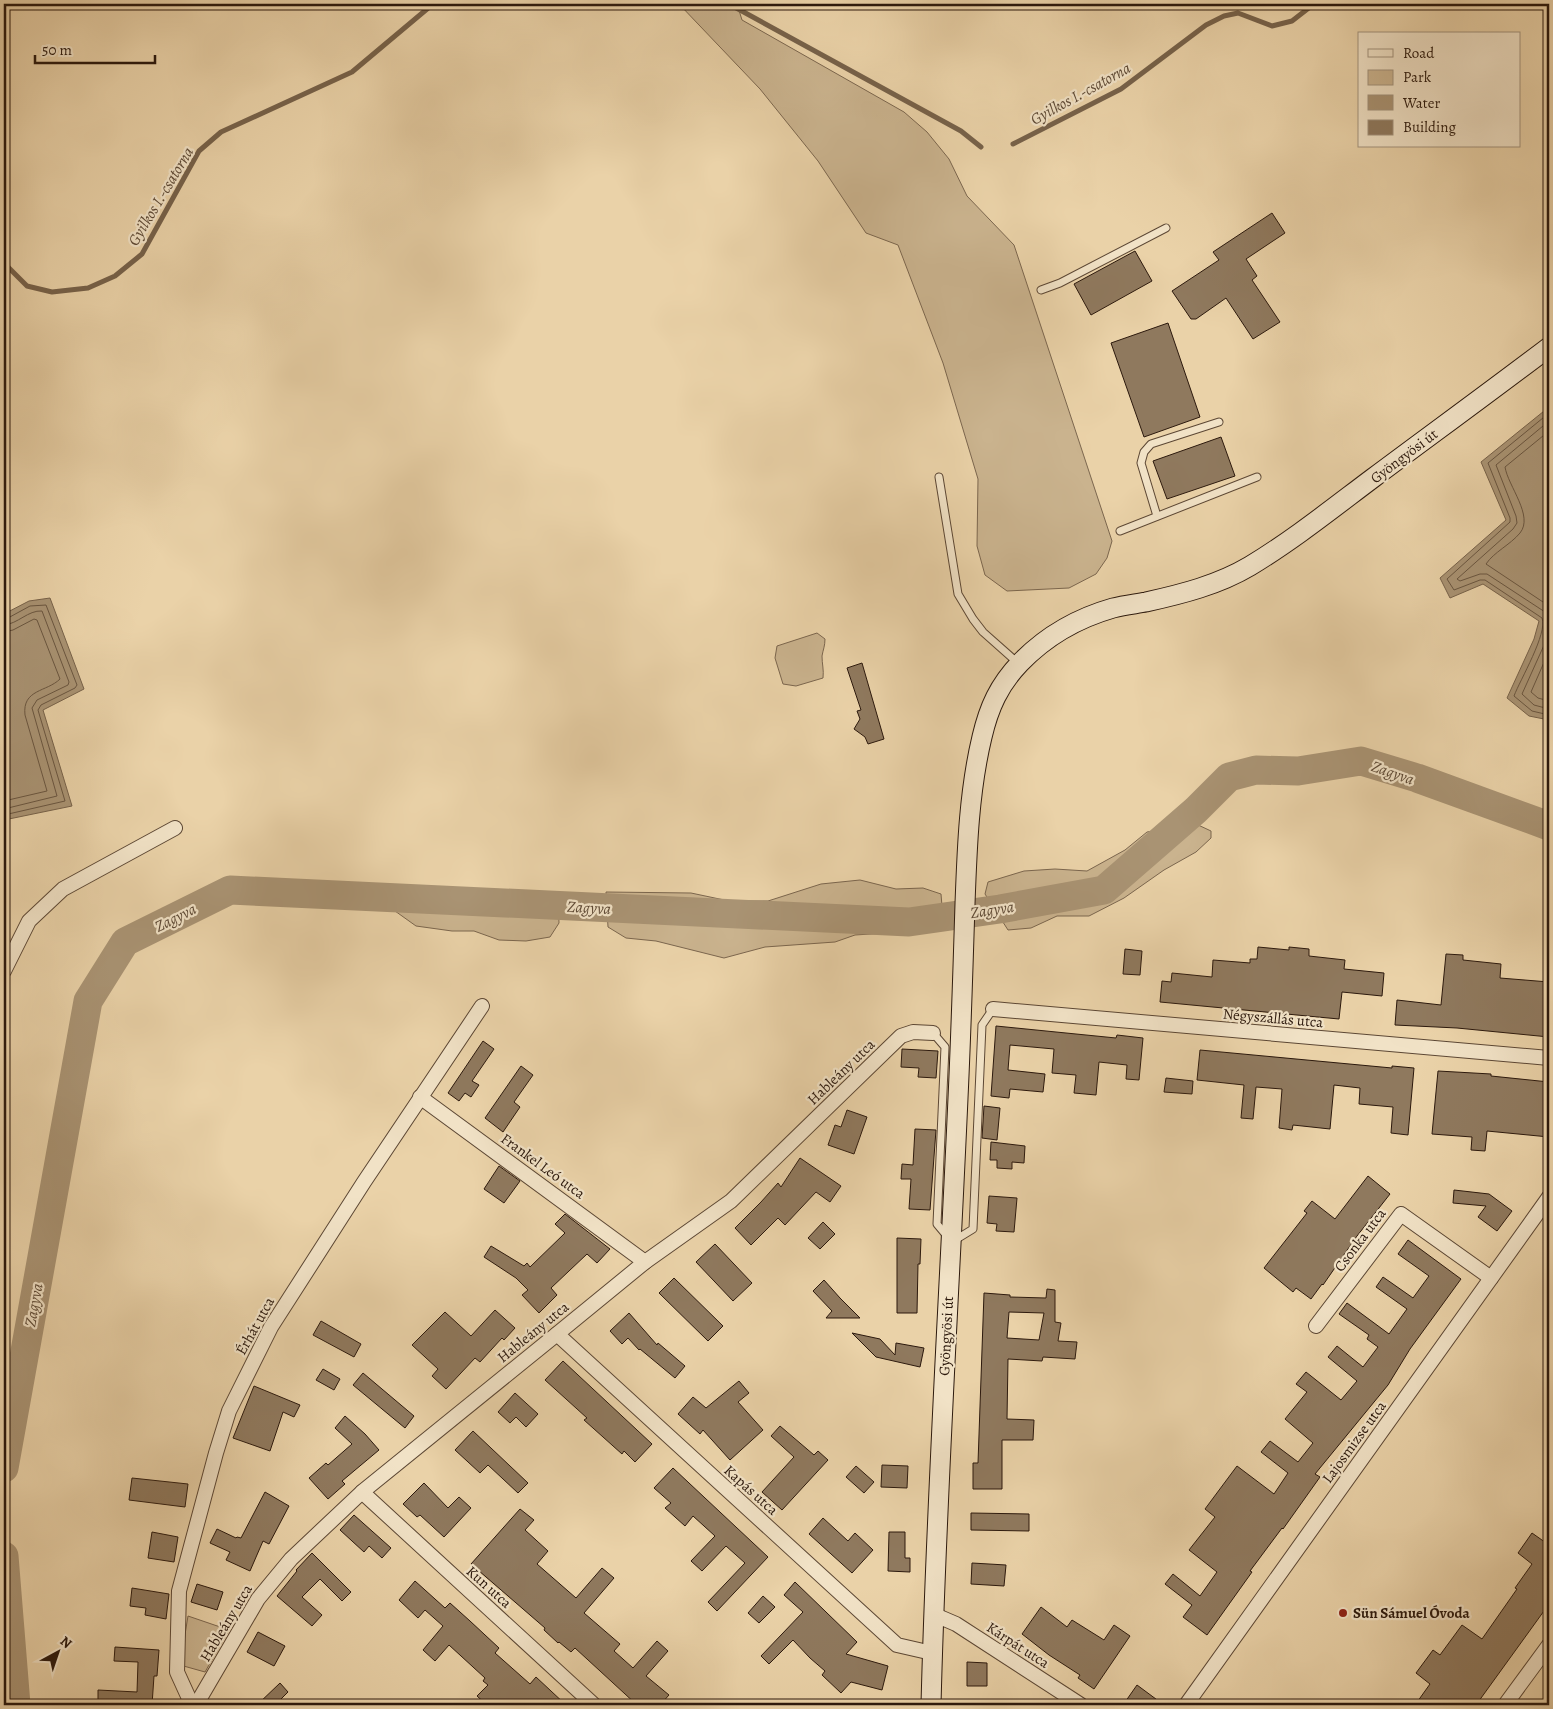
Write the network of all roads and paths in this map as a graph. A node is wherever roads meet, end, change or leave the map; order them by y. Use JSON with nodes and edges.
{"nodes":[{"id":1,"x":1166,"y":228,"type":"dead end"},
{"id":2,"x":1041,"y":290,"type":"dead end"},
{"id":3,"x":1549,"y":347,"type":"edge"},
{"id":4,"x":1219,"y":422,"type":"dead end"},
{"id":5,"x":939,"y":477,"type":"dead end"},
{"id":6,"x":1257,"y":477,"type":"dead end"},
{"id":7,"x":1157,"y":516,"type":"junction"},
{"id":8,"x":1120,"y":531,"type":"dead end"},
{"id":9,"x":1019,"y":664,"type":"junction"},
{"id":10,"x":175,"y":828,"type":"dead end"},
{"id":11,"x":4,"y":971,"type":"edge"},
{"id":12,"x":482,"y":1006,"type":"dead end"},
{"id":13,"x":993,"y":1010,"type":"joint"},
{"id":14,"x":933,"y":1033,"type":"joint"},
{"id":15,"x":1549,"y":1058,"type":"edge"},
{"id":16,"x":420,"y":1097,"type":"junction"},
{"id":17,"x":1549,"y":1197,"type":"edge"},
{"id":18,"x":952,"y":1242,"type":"junction"},
{"id":19,"x":646,"y":1262,"type":"junction"},
{"id":20,"x":1491,"y":1278,"type":"junction"},
{"id":21,"x":1316,"y":1326,"type":"dead end"},
{"id":22,"x":557,"y":1334,"type":"junction"},
{"id":23,"x":362,"y":1492,"type":"junction"},
{"id":24,"x":935,"y":1615,"type":"junction"},
{"id":25,"x":1549,"y":1645,"type":"edge"},
{"id":26,"x":932,"y":1653,"type":"junction"},
{"id":27,"x":194,"y":1705,"type":"edge"},
{"id":28,"x":594,"y":1705,"type":"edge"},
{"id":29,"x":931,"y":1705,"type":"edge"},
{"id":30,"x":1081,"y":1705,"type":"edge"},
{"id":31,"x":1186,"y":1705,"type":"edge"},
{"id":32,"x":1505,"y":1705,"type":"edge"}],
"edges":[{"from":1,"to":2,"type":"lane"},
{"from":3,"to":9,"type":"street","name":"Gyöngyösi út"},
{"from":4,"to":7,"type":"lane"},
{"from":5,"to":9,"type":"lane"},
{"from":6,"to":7,"type":"lane"},
{"from":7,"to":8,"type":"lane"},
{"from":9,"to":18,"type":"street","name":"Gyöngyösi út"},
{"from":10,"to":11,"type":"street"},
{"from":12,"to":16,"type":"street","name":"Érhát utca"},
{"from":13,"to":15,"type":"street","name":"Négyszállás utca"},
{"from":13,"to":18,"type":"lane"},
{"from":14,"to":18,"type":"lane"},
{"from":14,"to":19,"type":"street","name":"Hableány utca"},
{"from":16,"to":19,"type":"street","name":"Frankel Leó utca"},
{"from":16,"to":27,"type":"street","name":"Érhát utca"},
{"from":17,"to":20,"type":"street","name":"Lajosmizse utca"},
{"from":18,"to":24,"type":"street","name":"Gyöngyösi út"},
{"from":19,"to":22,"type":"street","name":"Hableány utca"},
{"from":20,"to":21,"type":"street","name":"Csonka utca"},
{"from":20,"to":31,"type":"street","name":"Lajosmizse utca"},
{"from":22,"to":23,"type":"street","name":"Hableány utca"},
{"from":22,"to":26,"type":"street","name":"Kapás utca"},
{"from":23,"to":27,"type":"street","name":"Hableány utca"},
{"from":23,"to":28,"type":"street","name":"Kun utca"},
{"from":24,"to":26,"type":"street","name":"Gyöngyösi út"},
{"from":24,"to":30,"type":"street","name":"Kárpát utca"},
{"from":25,"to":32,"type":"street"},
{"from":26,"to":29,"type":"street","name":"Gyöngyösi út"}]}
